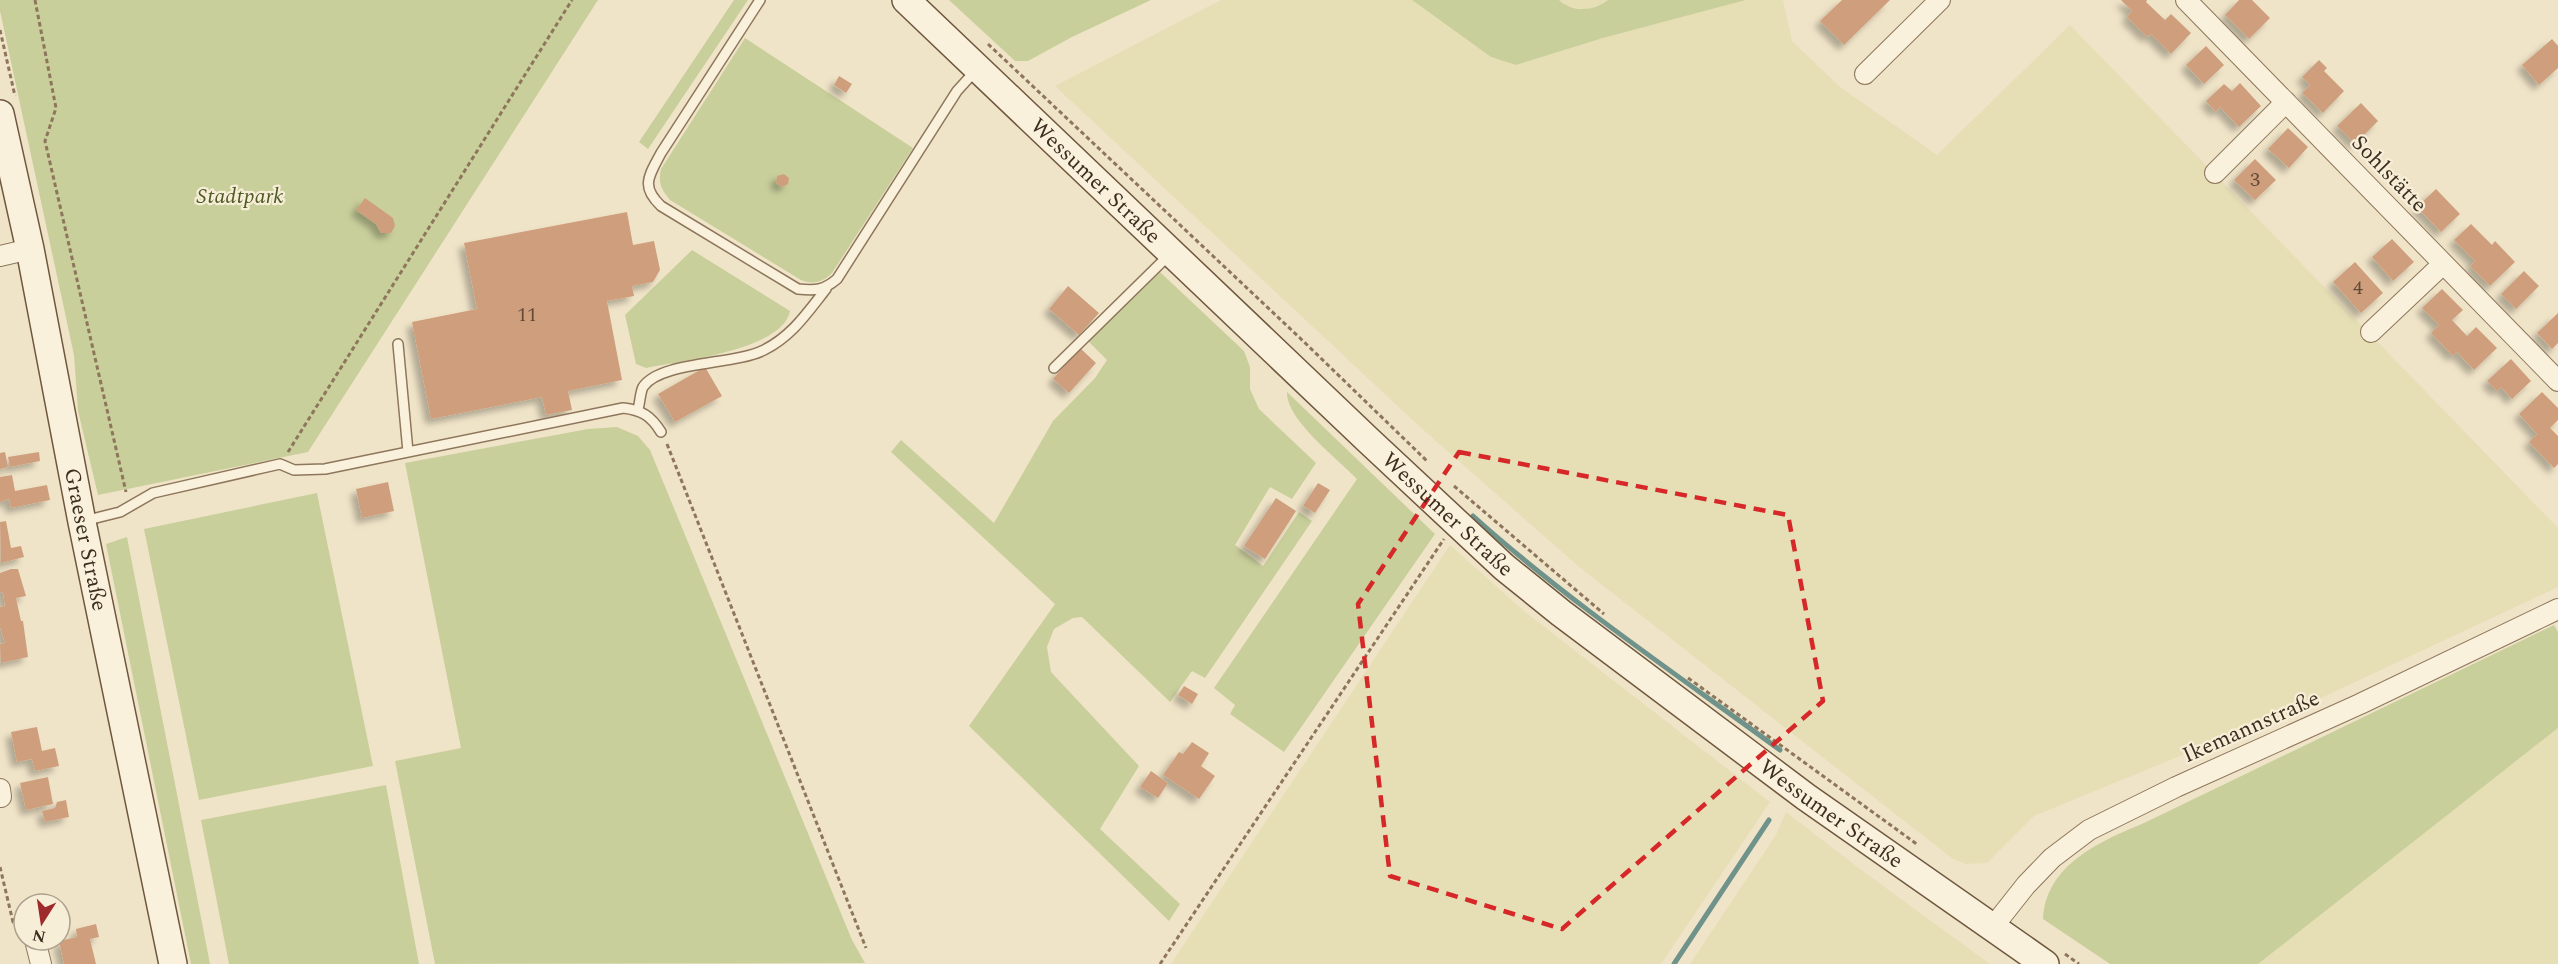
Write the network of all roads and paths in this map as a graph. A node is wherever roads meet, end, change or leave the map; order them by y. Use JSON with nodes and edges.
{"nodes":[{"id":1,"x":35,"y":0,"type":"edge"},
{"id":2,"x":572,"y":0,"type":"edge"},
{"id":3,"x":760,"y":0,"type":"edge"},
{"id":4,"x":906,"y":0,"type":"edge"},
{"id":5,"x":2186,"y":0,"type":"edge"},
{"id":6,"x":1935,"y":2,"type":"edge"},
{"id":7,"x":983,"y":39,"type":"dead end"},
{"id":8,"x":978,"y":68,"type":"junction"},
{"id":9,"x":1865,"y":74,"type":"dead end"},
{"id":10,"x":2286,"y":102,"type":"junction"},
{"id":11,"x":0,"y":114,"type":"edge"},
{"id":12,"x":2215,"y":173,"type":"dead end"},
{"id":13,"x":30,"y":249,"type":"junction"},
{"id":14,"x":1171,"y":252,"type":"junction"},
{"id":15,"x":0,"y":256,"type":"edge"},
{"id":16,"x":2443,"y":264,"type":"junction"},
{"id":17,"x":826,"y":289,"type":"junction"},
{"id":18,"x":2371,"y":332,"type":"dead end"},
{"id":19,"x":398,"y":345,"type":"dead end"},
{"id":20,"x":1054,"y":368,"type":"dead end"},
{"id":21,"x":2558,"y":381,"type":"edge"},
{"id":22,"x":638,"y":409,"type":"junction"},
{"id":23,"x":662,"y":432,"type":"joint"},
{"id":24,"x":408,"y":452,"type":"junction"},
{"id":25,"x":280,"y":464,"type":"junction"},
{"id":26,"x":1435,"y":469,"type":"dead end"},
{"id":27,"x":1452,"y":484,"type":"dead end"},
{"id":28,"x":130,"y":507,"type":"junction"},
{"id":29,"x":82,"y":522,"type":"junction"},
{"id":30,"x":1455,"y":523,"type":"junction"},
{"id":31,"x":2558,"y":609,"type":"edge"},
{"id":32,"x":1608,"y":618,"type":"dead end"},
{"id":33,"x":1684,"y":674,"type":"dead end"},
{"id":34,"x":1922,"y":849,"type":"dead end"},
{"id":35,"x":0,"y":867,"type":"edge"},
{"id":36,"x":12,"y":918,"type":"edge"},
{"id":37,"x":1992,"y":928,"type":"junction"},
{"id":38,"x":866,"y":948,"type":"dead end"},
{"id":39,"x":2053,"y":958,"type":"edge"},
{"id":40,"x":173,"y":964,"type":"edge"},
{"id":41,"x":1160,"y":964,"type":"edge"},
{"id":42,"x":2079,"y":964,"type":"edge"}],
"edges":[{"from":1,"to":28,"type":"path"},
{"from":2,"to":25,"type":"path"},
{"from":3,"to":17,"type":"lane"},
{"from":4,"to":8,"type":"main road","name":"Wessumer Straße"},
{"from":5,"to":10,"type":"street","name":"Sohlstätte"},
{"from":6,"to":9,"type":"street"},
{"from":7,"to":26,"type":"path"},
{"from":8,"to":14,"type":"main road","name":"Wessumer Straße"},
{"from":8,"to":17,"type":"lane"},
{"from":10,"to":12,"type":"street"},
{"from":10,"to":16,"type":"street","name":"Sohlstätte"},
{"from":11,"to":13,"type":"main road","name":"Graeser Straße"},
{"from":13,"to":15,"type":"street"},
{"from":13,"to":29,"type":"main road","name":"Graeser Straße"},
{"from":14,"to":20,"type":"lane"},
{"from":14,"to":30,"type":"main road","name":"Wessumer Straße"},
{"from":16,"to":18,"type":"street"},
{"from":16,"to":21,"type":"street","name":"Sohlstätte"},
{"from":17,"to":22,"type":"lane"},
{"from":19,"to":24,"type":"lane"},
{"from":22,"to":23,"type":"lane"},
{"from":22,"to":24,"type":"lane"},
{"from":23,"to":38,"type":"path"},
{"from":24,"to":25,"type":"lane"},
{"from":25,"to":28,"type":"lane"},
{"from":27,"to":32,"type":"path"},
{"from":28,"to":29,"type":"lane"},
{"from":29,"to":40,"type":"main road","name":"Graeser Straße"},
{"from":30,"to":37,"type":"main road","name":"Wessumer Straße"},
{"from":30,"to":41,"type":"path"},
{"from":31,"to":37,"type":"street","name":"Ikemannstraße"},
{"from":33,"to":34,"type":"path"},
{"from":35,"to":36,"type":"path"},
{"from":37,"to":39,"type":"main road","name":"Wessumer Straße"},
{"from":39,"to":42,"type":"path"}]}
